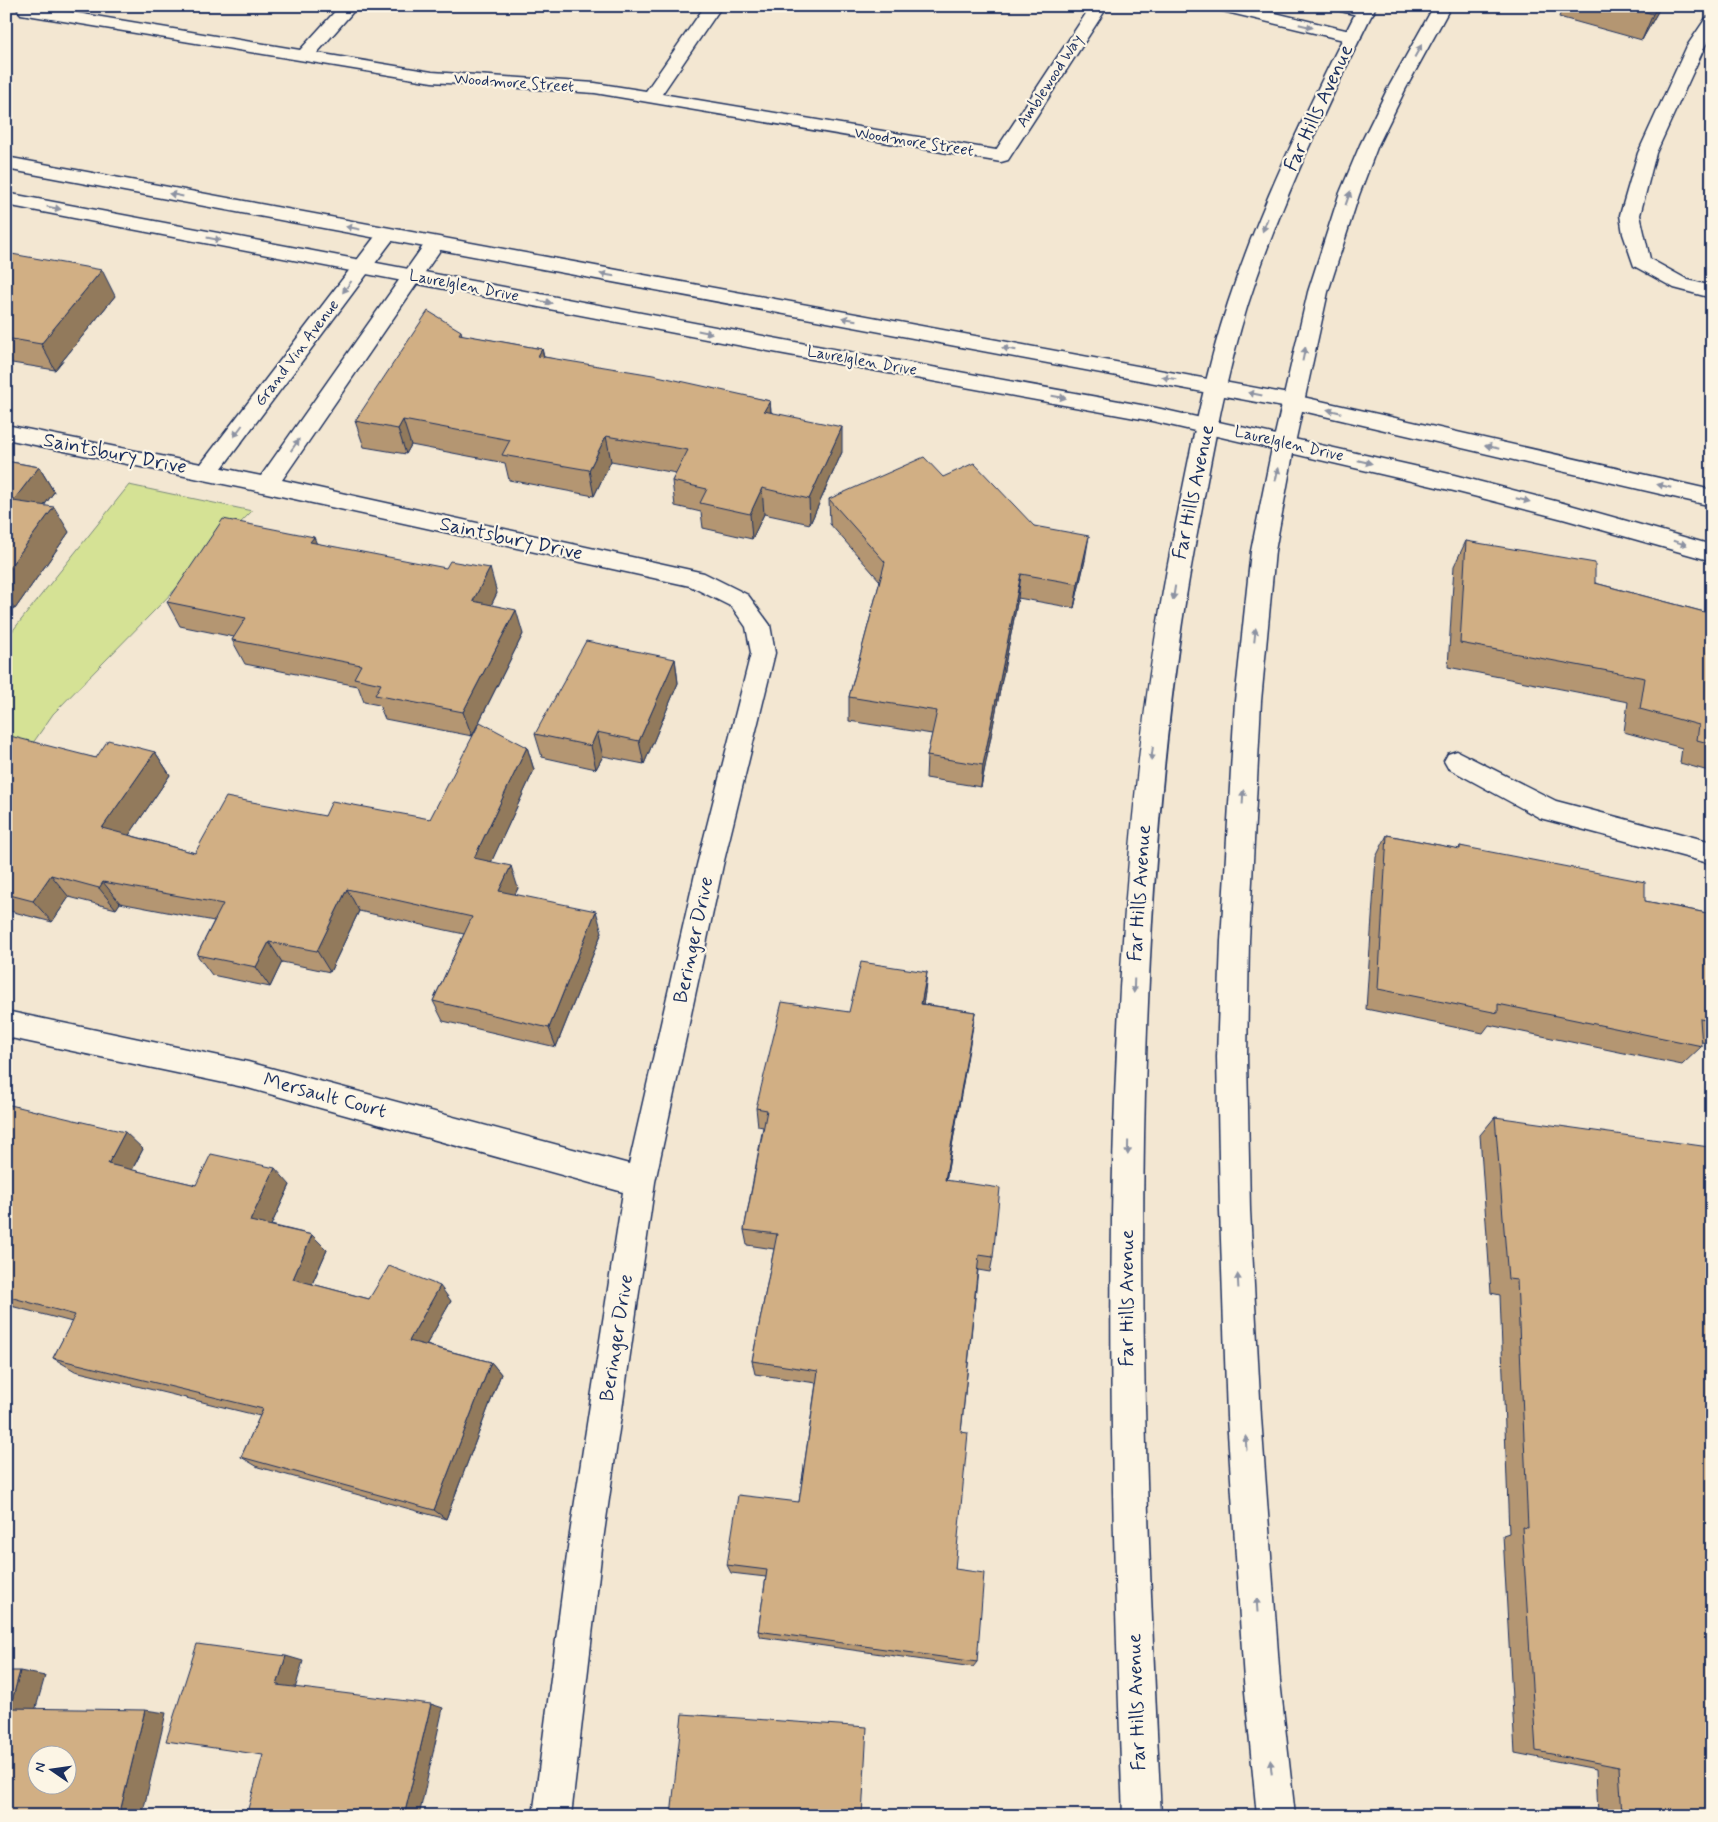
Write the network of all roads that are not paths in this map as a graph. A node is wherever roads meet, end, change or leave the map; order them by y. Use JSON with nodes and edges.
{"nodes":[{"id":1,"x":350,"y":6,"type":"edge"},
{"id":2,"x":714,"y":6,"type":"edge"},
{"id":3,"x":1100,"y":6,"type":"edge"},
{"id":4,"x":1224,"y":6,"type":"edge"},
{"id":5,"x":1342,"y":6,"type":"edge"},
{"id":6,"x":1443,"y":6,"type":"edge"},
{"id":7,"x":28,"y":8,"type":"edge"},
{"id":8,"x":1366,"y":9,"type":"edge"},
{"id":9,"x":1712,"y":22,"type":"edge"},
{"id":10,"x":1352,"y":37,"type":"junction"},
{"id":11,"x":303,"y":57,"type":"junction"},
{"id":12,"x":650,"y":98,"type":"junction"},
{"id":13,"x":1001,"y":156,"type":"joint"},
{"id":14,"x":6,"y":164,"type":"edge"},
{"id":15,"x":6,"y":199,"type":"edge"},
{"id":16,"x":387,"y":234,"type":"junction"},
{"id":17,"x":435,"y":243,"type":"junction"},
{"id":18,"x":362,"y":267,"type":"junction"},
{"id":19,"x":412,"y":276,"type":"junction"},
{"id":20,"x":1712,"y":292,"type":"edge"},
{"id":21,"x":1217,"y":387,"type":"junction"},
{"id":22,"x":1294,"y":402,"type":"junction"},
{"id":23,"x":1208,"y":426,"type":"junction"},
{"id":24,"x":6,"y":432,"type":"edge"},
{"id":25,"x":1284,"y":442,"type":"junction"},
{"id":26,"x":207,"y":472,"type":"junction"},
{"id":27,"x":267,"y":485,"type":"junction"},
{"id":28,"x":1712,"y":498,"type":"edge"},
{"id":29,"x":1712,"y":553,"type":"edge"},
{"id":30,"x":1458,"y":762,"type":"dead end"},
{"id":31,"x":1712,"y":853,"type":"edge"},
{"id":32,"x":710,"y":865,"type":"joint"},
{"id":33,"x":6,"y":1024,"type":"edge"},
{"id":34,"x":640,"y":1182,"type":"junction"},
{"id":35,"x":552,"y":1816,"type":"edge"},
{"id":36,"x":1142,"y":1816,"type":"edge"},
{"id":37,"x":1276,"y":1816,"type":"edge"}],
"edges":[{"from":1,"to":11,"type":"street"},
{"from":2,"to":12,"type":"street"},
{"from":3,"to":13,"type":"street","name":"Amblewood Way"},
{"from":4,"to":10,"type":"street","one_way":true},
{"from":5,"to":8,"type":"street"},
{"from":22,"to":6,"type":"street","one_way":true},
{"from":7,"to":11,"type":"street","name":"Woodmore Street"},
{"from":8,"to":10,"type":"street","name":"Far Hills Avenue"},
{"from":9,"to":20,"type":"street"},
{"from":10,"to":21,"type":"street","name":"Far Hills Avenue","one_way":true},
{"from":11,"to":12,"type":"street","name":"Woodmore Street"},
{"from":12,"to":13,"type":"street","name":"Woodmore Street"},
{"from":16,"to":14,"type":"street","name":"Laurelglen Drive","one_way":true},
{"from":15,"to":18,"type":"street","name":"Laurelglen Drive","one_way":true},
{"from":16,"to":17,"type":"street","name":"Laurelglen Drive"},
{"from":16,"to":18,"type":"street","name":"Grand Vin Avenue"},
{"from":17,"to":19,"type":"street"},
{"from":21,"to":17,"type":"street","name":"Laurelglen Drive","one_way":true},
{"from":18,"to":19,"type":"street","name":"Laurelglen Drive"},
{"from":18,"to":26,"type":"street","name":"Grand Vin Avenue","one_way":true},
{"from":19,"to":23,"type":"street","name":"Laurelglen Drive","one_way":true},
{"from":27,"to":19,"type":"street","one_way":true},
{"from":22,"to":21,"type":"street","name":"Laurelglen Drive","one_way":true},
{"from":21,"to":23,"type":"street","name":"Far Hills Avenue"},
{"from":22,"to":25,"type":"street"},
{"from":28,"to":22,"type":"street","name":"Laurelglen Drive","one_way":true},
{"from":23,"to":25,"type":"street","name":"Laurelglen Drive"},
{"from":23,"to":36,"type":"street","name":"Far Hills Avenue","one_way":true},
{"from":24,"to":26,"type":"street","name":"Saintsbury Drive"},
{"from":25,"to":29,"type":"street","name":"Laurelglen Drive","one_way":true},
{"from":37,"to":25,"type":"street","one_way":true},
{"from":26,"to":27,"type":"street","name":"Saintsbury Drive"},
{"from":27,"to":32,"type":"street","name":"Saintsbury Drive"},
{"from":30,"to":31,"type":"street"},
{"from":32,"to":34,"type":"street","name":"Beringer Drive"},
{"from":33,"to":34,"type":"street","name":"Mersault Court"},
{"from":34,"to":35,"type":"street","name":"Beringer Drive"}]}
